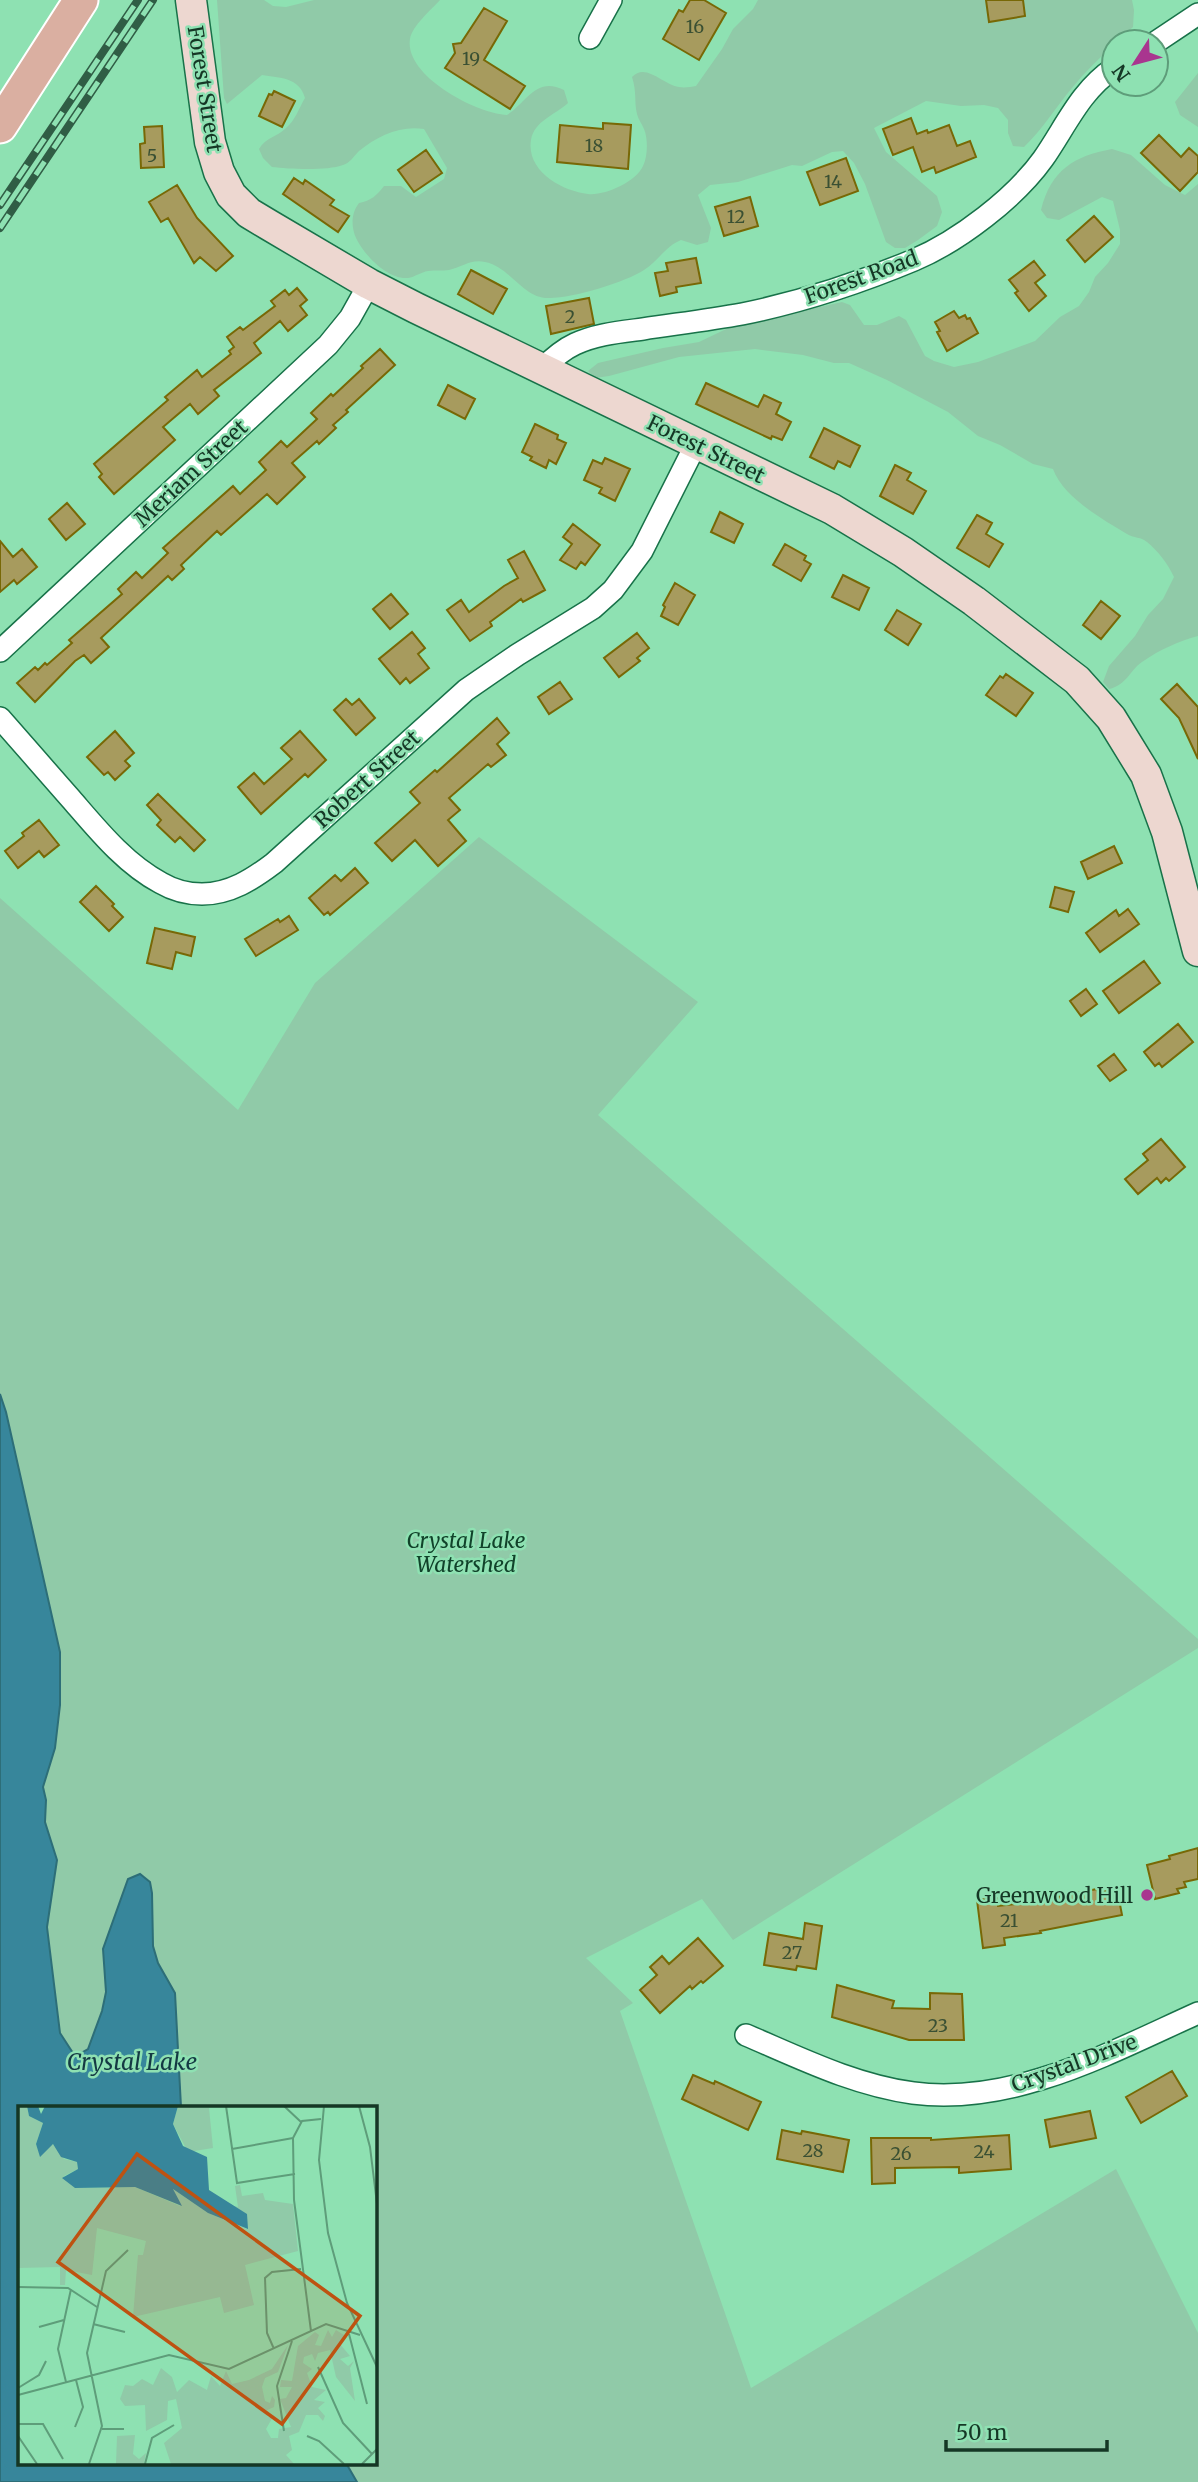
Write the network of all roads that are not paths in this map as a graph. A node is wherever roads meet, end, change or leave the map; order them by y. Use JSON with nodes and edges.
{"nodes":[{"id":1,"x":81,"y":0,"type":"edge"},
{"id":2,"x":191,"y":0,"type":"edge"},
{"id":3,"x":611,"y":0,"type":"edge"},
{"id":4,"x":1198,"y":15,"type":"edge"},
{"id":5,"x":1170,"y":33,"type":"edge"},
{"id":6,"x":590,"y":38,"type":"dead end"},
{"id":7,"x":1100,"y":77,"type":"edge"},
{"id":8,"x":0,"y":126,"type":"edge"},
{"id":9,"x":369,"y":284,"type":"junction"},
{"id":10,"x":542,"y":369,"type":"junction"},
{"id":11,"x":696,"y":444,"type":"junction"},
{"id":12,"x":0,"y":651,"type":"edge"},
{"id":13,"x":0,"y":719,"type":"edge"},
{"id":14,"x":1198,"y":951,"type":"edge"},
{"id":15,"x":1198,"y":2013,"type":"edge"},
{"id":16,"x":746,"y":2035,"type":"dead end"}],
"edges":[{"from":1,"to":8,"type":"main road"},
{"from":2,"to":9,"type":"main road","name":"Forest Street"},
{"from":3,"to":6,"type":"street"},
{"from":4,"to":5,"type":"street"},
{"from":7,"to":10,"type":"street","name":"Forest Road"},
{"from":9,"to":10,"type":"main road","name":"Forest Street"},
{"from":9,"to":12,"type":"street","name":"Meriam Street"},
{"from":10,"to":11,"type":"main road","name":"Forest Street"},
{"from":11,"to":13,"type":"street","name":"Robert Street"},
{"from":11,"to":14,"type":"main road","name":"Forest Street"},
{"from":15,"to":16,"type":"street","name":"Crystal Drive"}]}
